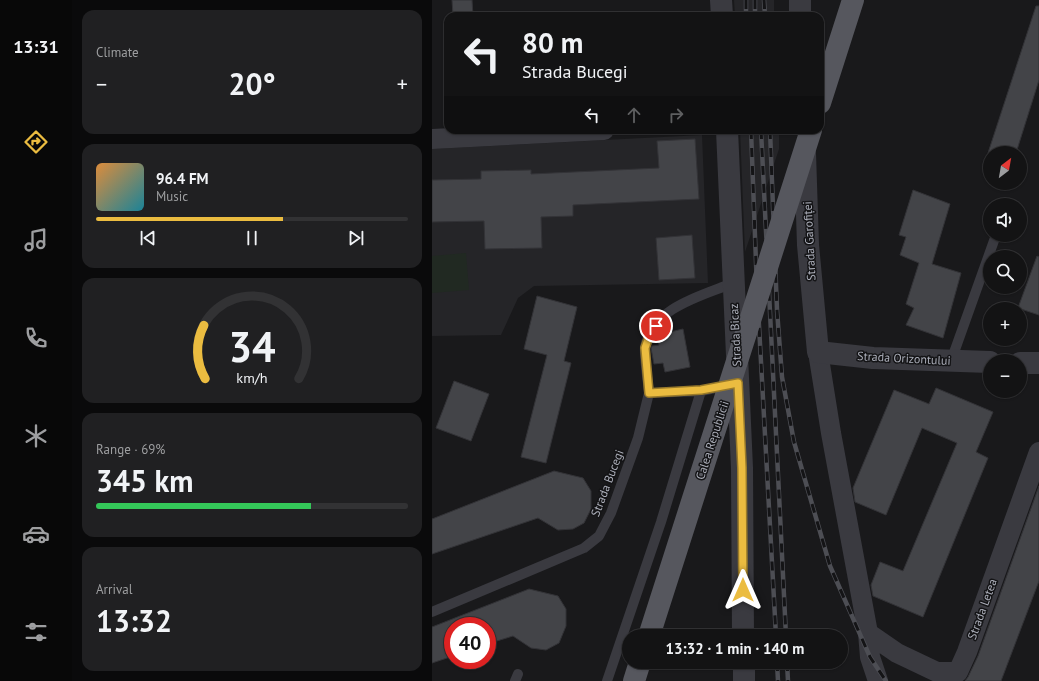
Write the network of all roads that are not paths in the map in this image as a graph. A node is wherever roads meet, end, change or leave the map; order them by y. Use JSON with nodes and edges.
{"nodes":[{"id":1,"x":721,"y":0,"type":"edge"},
{"id":2,"x":800,"y":0,"type":"edge"},
{"id":3,"x":853,"y":0,"type":"edge"},
{"id":4,"x":722,"y":12,"type":"edge"},
{"id":5,"x":800,"y":12,"type":"edge"},
{"id":6,"x":824,"y":91,"type":"edge"},
{"id":7,"x":518,"y":134,"type":"edge"},
{"id":8,"x":727,"y":134,"type":"edge"},
{"id":9,"x":804,"y":134,"type":"edge"},
{"id":10,"x":810,"y":134,"type":"edge"},
{"id":11,"x":432,"y":138,"type":"edge"},
{"id":12,"x":994,"y":242,"type":"edge"},
{"id":13,"x":733,"y":283,"type":"junction"},
{"id":14,"x":818,"y":352,"type":"junction"},
{"id":15,"x":951,"y":361,"type":"junction"},
{"id":16,"x":983,"y":362,"type":"edge"},
{"id":17,"x":1027,"y":363,"type":"edge"},
{"id":18,"x":1039,"y":363,"type":"edge"},
{"id":19,"x":738,"y":383,"type":"junction"},
{"id":20,"x":701,"y":390,"type":"junction"},
{"id":21,"x":649,"y":393,"type":"junction"},
{"id":22,"x":1039,"y":452,"type":"edge"},
{"id":23,"x":432,"y":612,"type":"edge"},
{"id":24,"x":651,"y":629,"type":"edge"},
{"id":25,"x":744,"y":629,"type":"edge"},
{"id":26,"x":868,"y":633,"type":"junction"},
{"id":27,"x":638,"y":669,"type":"edge"},
{"id":28,"x":744,"y":669,"type":"edge"},
{"id":29,"x":607,"y":681,"type":"edge"},
{"id":30,"x":634,"y":681,"type":"edge"},
{"id":31,"x":744,"y":681,"type":"edge"},
{"id":32,"x":878,"y":681,"type":"edge"}],
"edges":[{"from":1,"to":4,"type":"street"},
{"from":2,"to":5,"type":"street"},
{"from":3,"to":6,"type":"main road"},
{"from":7,"to":11,"type":"street"},
{"from":8,"to":13,"type":"street","name":"Strada Bicaz"},
{"from":9,"to":14,"type":"street","name":"Strada Garofiței"},
{"from":10,"to":24,"type":"main road","name":"Calea Republicii","bridge":true},
{"from":12,"to":15,"type":"lane"},
{"from":13,"to":19,"type":"street","name":"Strada Bicaz"},
{"from":13,"to":21,"type":"lane","name":"Strada Bucegi"},
{"from":14,"to":15,"type":"street","name":"Strada Orizontului"},
{"from":14,"to":26,"type":"street"},
{"from":15,"to":16,"type":"street","name":"Strada Orizontului"},
{"from":17,"to":18,"type":"street"},
{"from":19,"to":20,"type":"lane"},
{"from":19,"to":25,"type":"street","name":"Strada Bicaz"},
{"from":20,"to":21,"type":"lane"},
{"from":20,"to":29,"type":"lane"},
{"from":21,"to":23,"type":"lane","name":"Strada Bucegi"},
{"from":22,"to":26,"type":"street","name":"Strada Letea"},
{"from":26,"to":32,"type":"street"},
{"from":27,"to":30,"type":"main road"},
{"from":28,"to":31,"type":"street"}]}
